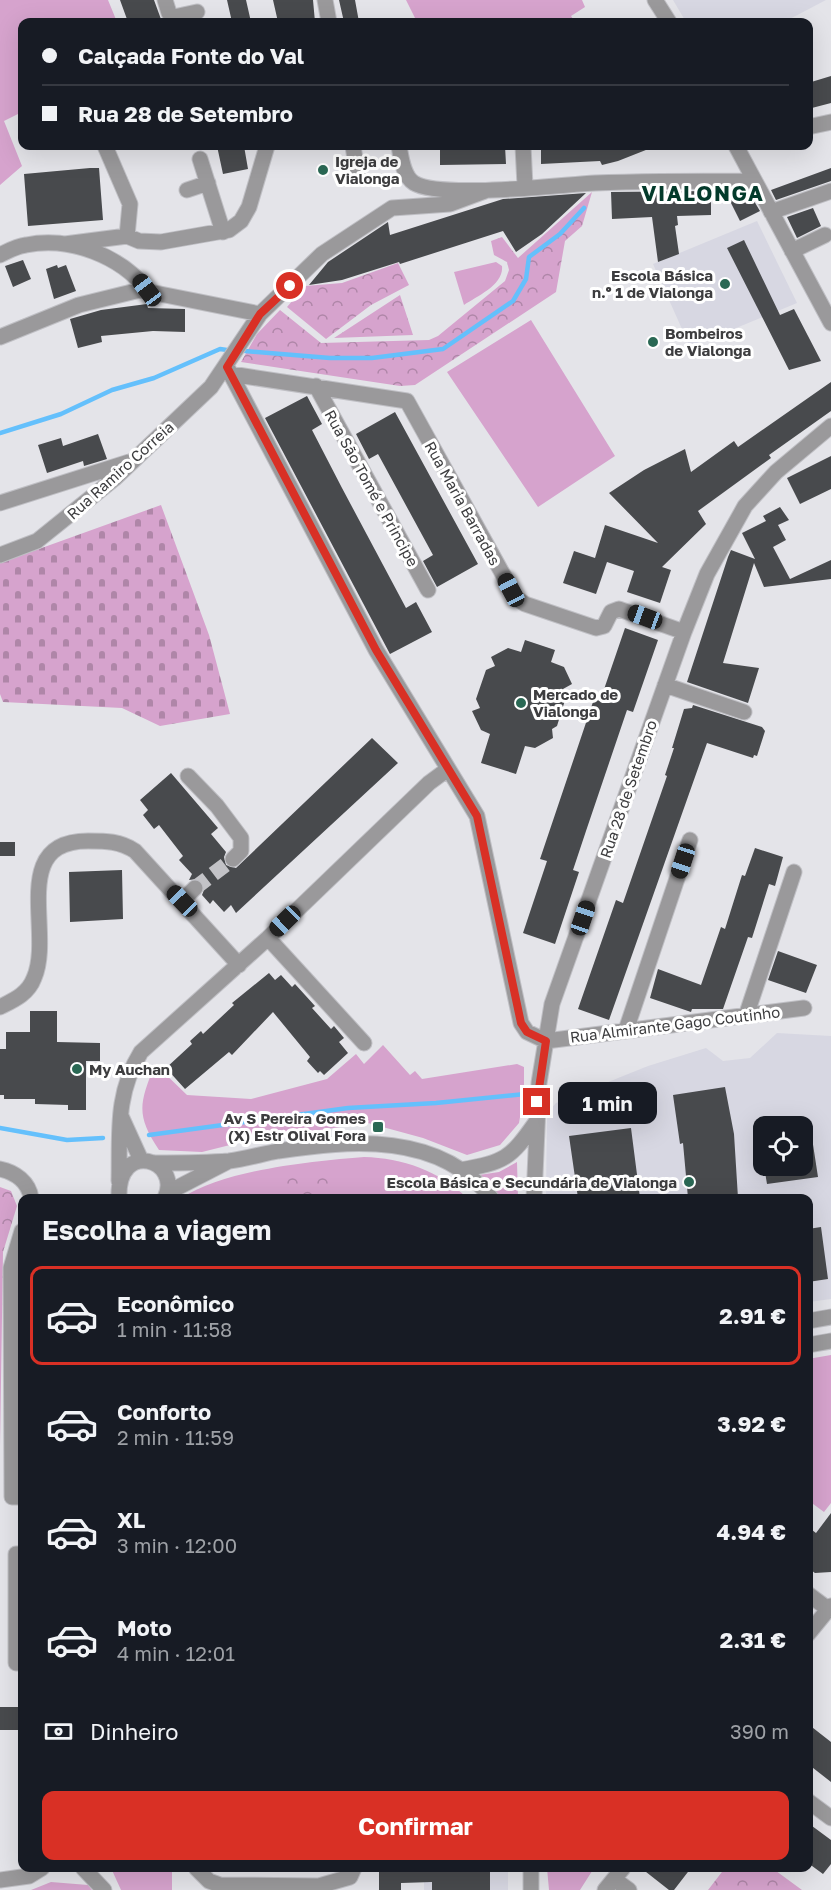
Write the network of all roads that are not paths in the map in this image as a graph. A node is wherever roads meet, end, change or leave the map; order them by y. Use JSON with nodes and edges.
{"nodes":[{"id":1,"x":165,"y":0,"type":"edge"},
{"id":2,"x":325,"y":0,"type":"edge"},
{"id":3,"x":656,"y":0,"type":"edge"},
{"id":4,"x":197,"y":12,"type":"dead end"},
{"id":5,"x":328,"y":18,"type":"edge"},
{"id":6,"x":667,"y":18,"type":"edge"},
{"id":7,"x":831,"y":122,"type":"edge"},
{"id":8,"x":813,"y":126,"type":"edge"},
{"id":9,"x":107,"y":150,"type":"edge"},
{"id":10,"x":266,"y":150,"type":"edge"},
{"id":11,"x":354,"y":150,"type":"edge"},
{"id":12,"x":400,"y":150,"type":"edge"},
{"id":13,"x":523,"y":150,"type":"edge"},
{"id":14,"x":738,"y":150,"type":"edge"},
{"id":15,"x":200,"y":159,"type":"dead end"},
{"id":16,"x":358,"y":178,"type":"dead end"},
{"id":17,"x":754,"y":181,"type":"junction"},
{"id":18,"x":208,"y":183,"type":"junction"},
{"id":19,"x":525,"y":186,"type":"junction"},
{"id":20,"x":187,"y":190,"type":"dead end"},
{"id":21,"x":831,"y":190,"type":"edge"},
{"id":22,"x":485,"y":191,"type":"junction"},
{"id":23,"x":771,"y":212,"type":"junction"},
{"id":24,"x":224,"y":232,"type":"junction"},
{"id":25,"x":127,"y":236,"type":"junction"},
{"id":26,"x":825,"y":236,"type":"dead end"},
{"id":27,"x":65,"y":243,"type":"junction"},
{"id":28,"x":792,"y":251,"type":"junction"},
{"id":29,"x":0,"y":255,"type":"edge"},
{"id":30,"x":147,"y":290,"type":"junction"},
{"id":31,"x":260,"y":314,"type":"junction"},
{"id":32,"x":830,"y":319,"type":"edge"},
{"id":33,"x":0,"y":337,"type":"edge"},
{"id":34,"x":229,"y":370,"type":"junction"},
{"id":35,"x":316,"y":386,"type":"junction"},
{"id":36,"x":831,"y":426,"type":"edge"},
{"id":37,"x":134,"y":460,"type":"junction"},
{"id":38,"x":0,"y":503,"type":"edge"},
{"id":39,"x":0,"y":555,"type":"edge"},
{"id":40,"x":428,"y":590,"type":"dead end"},
{"id":41,"x":684,"y":632,"type":"junction"},
{"id":42,"x":665,"y":685,"type":"junction"},
{"id":43,"x":744,"y":712,"type":"dead end"},
{"id":44,"x":448,"y":769,"type":"junction"},
{"id":45,"x":188,"y":776,"type":"dead end"},
{"id":46,"x":690,"y":840,"type":"dead end"},
{"id":47,"x":232,"y":859,"type":"tunnel mouth"},
{"id":48,"x":794,"y":872,"type":"dead end"},
{"id":49,"x":195,"y":888,"type":"tunnel mouth"},
{"id":50,"x":182,"y":901,"type":"junction"},
{"id":51,"x":268,"y":938,"type":"junction"},
{"id":52,"x":239,"y":965,"type":"junction"},
{"id":53,"x":0,"y":1007,"type":"edge"},
{"id":54,"x":804,"y":1008,"type":"dead end"},
{"id":55,"x":746,"y":1016,"type":"junction"},
{"id":56,"x":626,"y":1030,"type":"junction"},
{"id":57,"x":546,"y":1041,"type":"junction"},
{"id":58,"x":364,"y":1043,"type":"dead end"},
{"id":59,"x":120,"y":1115,"type":"junction"},
{"id":60,"x":536,"y":1122,"type":"junction"},
{"id":61,"x":230,"y":1161,"type":"junction"},
{"id":62,"x":148,"y":1162,"type":"junction"},
{"id":63,"x":0,"y":1169,"type":"edge"},
{"id":64,"x":460,"y":1170,"type":"junction"},
{"id":65,"x":120,"y":1192,"type":"edge"},
{"id":66,"x":30,"y":1194,"type":"edge"},
{"id":67,"x":166,"y":1194,"type":"edge"},
{"id":68,"x":170,"y":1194,"type":"edge"},
{"id":69,"x":487,"y":1194,"type":"edge"},
{"id":70,"x":534,"y":1194,"type":"edge"},
{"id":71,"x":18,"y":1243,"type":"edge"},
{"id":72,"x":831,"y":1317,"type":"edge"},
{"id":73,"x":813,"y":1320,"type":"edge"},
{"id":74,"x":831,"y":1341,"type":"edge"},
{"id":75,"x":813,"y":1344,"type":"edge"},
{"id":76,"x":18,"y":1497,"type":"edge"},
{"id":77,"x":18,"y":1554,"type":"edge"},
{"id":78,"x":813,"y":1597,"type":"edge"},
{"id":79,"x":830,"y":1607,"type":"edge"},
{"id":80,"x":813,"y":1628,"type":"edge"},
{"id":81,"x":18,"y":1663,"type":"edge"},
{"id":82,"x":813,"y":1805,"type":"edge"},
{"id":83,"x":831,"y":1818,"type":"edge"},
{"id":84,"x":36,"y":1872,"type":"edge"},
{"id":85,"x":87,"y":1872,"type":"edge"},
{"id":86,"x":200,"y":1872,"type":"edge"},
{"id":87,"x":352,"y":1872,"type":"edge"},
{"id":88,"x":531,"y":1872,"type":"edge"},
{"id":89,"x":614,"y":1879,"type":"edge"},
{"id":90,"x":0,"y":1880,"type":"edge"},
{"id":91,"x":104,"y":1890,"type":"edge"},
{"id":92,"x":531,"y":1890,"type":"edge"},
{"id":93,"x":628,"y":1890,"type":"edge"}],
"edges":[{"from":1,"to":4,"type":"street"},
{"from":2,"to":5,"type":"street"},
{"from":3,"to":6,"type":"street"},
{"from":7,"to":8,"type":"street"},
{"from":9,"to":25,"type":"street"},
{"from":10,"to":24,"type":"street"},
{"from":11,"to":16,"type":"street"},
{"from":12,"to":22,"type":"street"},
{"from":13,"to":19,"type":"street"},
{"from":14,"to":17,"type":"street"},
{"from":15,"to":18,"type":"street"},
{"from":17,"to":19,"type":"street"},
{"from":17,"to":23,"type":"street"},
{"from":18,"to":20,"type":"street"},
{"from":18,"to":24,"type":"street"},
{"from":19,"to":22,"type":"street"},
{"from":21,"to":23,"type":"street"},
{"from":22,"to":31,"type":"street","name":"Rua Ramiro Correia"},
{"from":23,"to":28,"type":"street"},
{"from":24,"to":25,"type":"street"},
{"from":25,"to":27,"type":"street"},
{"from":26,"to":28,"type":"street"},
{"from":27,"to":29,"type":"street"},
{"from":27,"to":30,"type":"street"},
{"from":28,"to":32,"type":"street"},
{"from":30,"to":31,"type":"street"},
{"from":30,"to":33,"type":"street"},
{"from":31,"to":34,"type":"street","name":"Rua Ramiro Correia"},
{"from":34,"to":35,"type":"street","name":"Rua Maria Barradas"},
{"from":34,"to":37,"type":"street","name":"Rua Ramiro Correia"},
{"from":34,"to":44,"type":"street"},
{"from":35,"to":40,"type":"street","name":"Rua São Tomé e Principe"},
{"from":35,"to":41,"type":"street","name":"Rua Maria Barradas"},
{"from":36,"to":41,"type":"street","name":"Rua 28 de Setembro"},
{"from":37,"to":38,"type":"street"},
{"from":37,"to":39,"type":"street","name":"Rua Ramiro Correia"},
{"from":41,"to":42,"type":"street","name":"Rua 28 de Setembro"},
{"from":42,"to":43,"type":"street"},
{"from":42,"to":57,"type":"street","name":"Rua 28 de Setembro"},
{"from":44,"to":51,"type":"street"},
{"from":44,"to":57,"type":"street"},
{"from":45,"to":47,"type":"street"},
{"from":46,"to":56,"type":"street"},
{"from":48,"to":55,"type":"street"},
{"from":49,"to":50,"type":"street"},
{"from":50,"to":52,"type":"street"},
{"from":50,"to":53,"type":"street"},
{"from":51,"to":52,"type":"street"},
{"from":51,"to":58,"type":"street"},
{"from":52,"to":59,"type":"street"},
{"from":54,"to":55,"type":"street","name":"Rua Almirante Gago Coutinho"},
{"from":55,"to":56,"type":"street","name":"Rua Almirante Gago Coutinho"},
{"from":56,"to":57,"type":"street","name":"Rua Almirante Gago Coutinho"},
{"from":57,"to":60,"type":"street","name":"Rua 28 de Setembro"},
{"from":59,"to":62,"type":"street"},
{"from":59,"to":65,"type":"street"},
{"from":60,"to":64,"type":"street"},
{"from":60,"to":70,"type":"street","name":"Rua 28 de Setembro"},
{"from":61,"to":62,"type":"street"},
{"from":61,"to":64,"type":"street"},
{"from":61,"to":68,"type":"street"},
{"from":62,"to":65,"type":"street"},
{"from":62,"to":67,"type":"street"},
{"from":63,"to":66,"type":"street"},
{"from":64,"to":69,"type":"street"},
{"from":71,"to":76,"type":"street"},
{"from":72,"to":73,"type":"street"},
{"from":74,"to":75,"type":"street"},
{"from":77,"to":81,"type":"street"},
{"from":78,"to":79,"type":"street"},
{"from":79,"to":80,"type":"street"},
{"from":82,"to":83,"type":"street"},
{"from":84,"to":90,"type":"street"},
{"from":85,"to":91,"type":"street"},
{"from":86,"to":87,"type":"street"},
{"from":88,"to":92,"type":"street"},
{"from":89,"to":93,"type":"street"}]}
